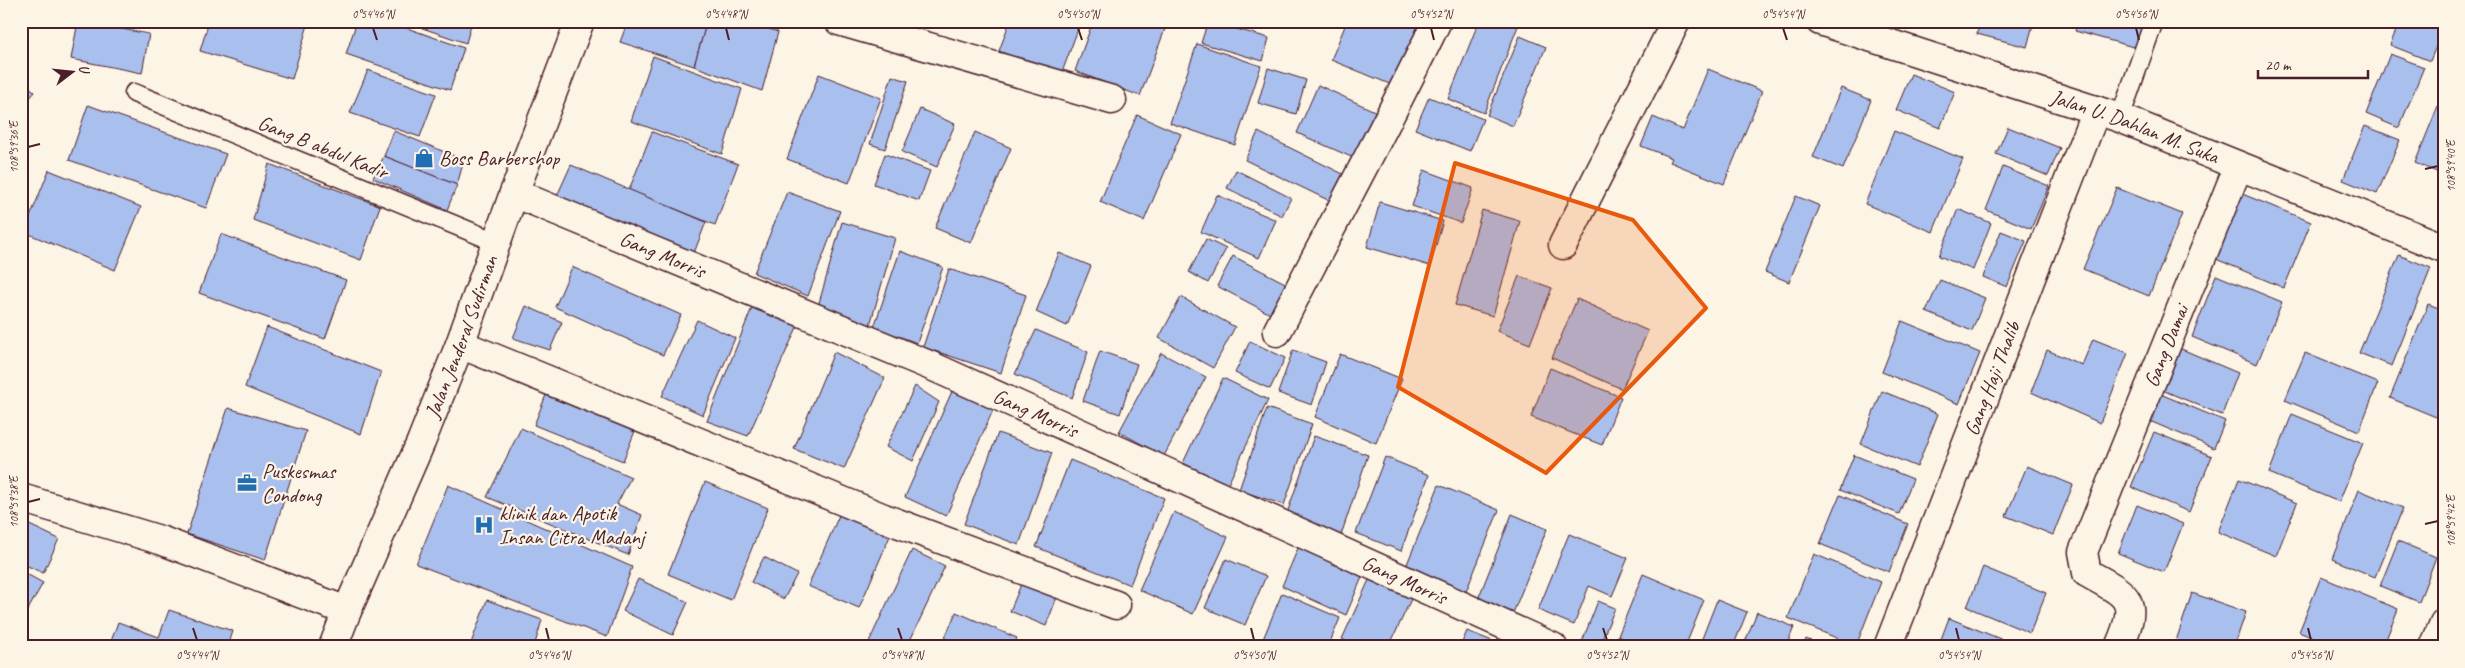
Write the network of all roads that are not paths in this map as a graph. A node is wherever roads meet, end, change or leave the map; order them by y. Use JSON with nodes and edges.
{"nodes":[{"id":1,"x":580,"y":21,"type":"edge"},
{"id":2,"x":839,"y":21,"type":"edge"},
{"id":3,"x":1438,"y":21,"type":"edge"},
{"id":4,"x":1676,"y":21,"type":"edge"},
{"id":5,"x":2154,"y":21,"type":"edge"},
{"id":6,"x":1822,"y":22,"type":"edge"},
{"id":7,"x":134,"y":93,"type":"dead end"},
{"id":8,"x":1112,"y":100,"type":"dead end"},
{"id":9,"x":2108,"y":114,"type":"junction"},
{"id":10,"x":2238,"y":167,"type":"junction"},
{"id":11,"x":514,"y":193,"type":"junction"},
{"id":12,"x":496,"y":242,"type":"junction"},
{"id":13,"x":1563,"y":245,"type":"dead end"},
{"id":14,"x":2444,"y":248,"type":"edge"},
{"id":15,"x":1277,"y":332,"type":"dead end"},
{"id":16,"x":460,"y":344,"type":"junction"},
{"id":17,"x":21,"y":498,"type":"edge"},
{"id":18,"x":1116,"y":605,"type":"dead end"},
{"id":19,"x":346,"y":611,"type":"junction"},
{"id":20,"x":2444,"y":623,"type":"edge"},
{"id":21,"x":333,"y":647,"type":"edge"},
{"id":22,"x":1553,"y":647,"type":"edge"},
{"id":23,"x":1888,"y":647,"type":"edge"},
{"id":24,"x":2119,"y":647,"type":"edge"},
{"id":25,"x":2434,"y":647,"type":"edge"}],
"edges":[{"from":1,"to":11,"type":"street","name":"Jalan Jenderal Sudirman"},
{"from":2,"to":8,"type":"street"},
{"from":3,"to":15,"type":"street"},
{"from":4,"to":13,"type":"street"},
{"from":5,"to":9,"type":"lane"},
{"from":6,"to":9,"type":"street","name":"Jalan U. Dahlan M. Suka"},
{"from":7,"to":12,"type":"lane","name":"Gang B abdul Kadir"},
{"from":9,"to":10,"type":"street","name":"Jalan U. Dahlan M. Suka"},
{"from":9,"to":23,"type":"street","name":"Gang Haji Thalib"},
{"from":10,"to":14,"type":"street","name":"Jalan U. Dahlan M. Suka"},
{"from":10,"to":24,"type":"street","name":"Gang Damai"},
{"from":11,"to":12,"type":"street","name":"Jalan Jenderal Sudirman"},
{"from":11,"to":22,"type":"street","name":"Gang Morris"},
{"from":12,"to":16,"type":"street","name":"Jalan Jenderal Sudirman"},
{"from":16,"to":18,"type":"street"},
{"from":16,"to":19,"type":"street","name":"Jalan Jenderal Sudirman"},
{"from":17,"to":19,"type":"street"},
{"from":19,"to":21,"type":"street","name":"Jalan Jenderal Sudirman"},
{"from":20,"to":25,"type":"street"}]}
